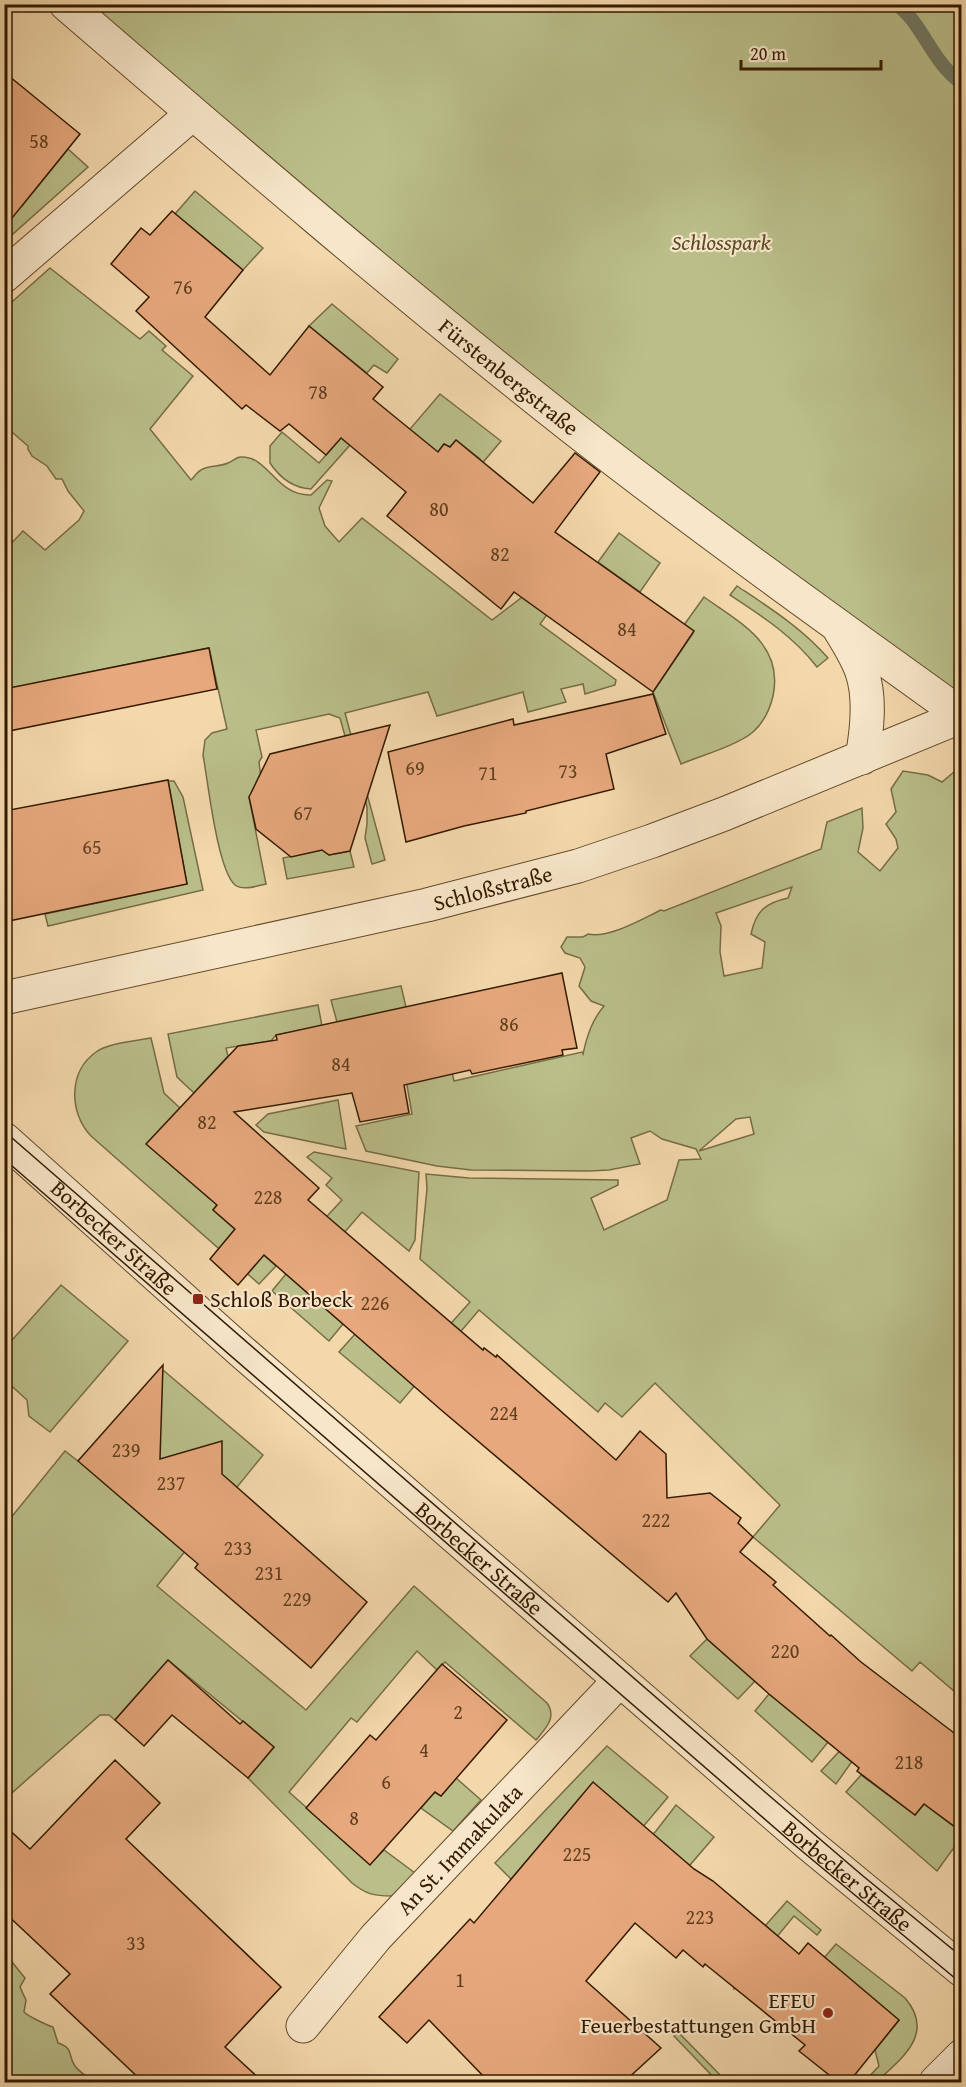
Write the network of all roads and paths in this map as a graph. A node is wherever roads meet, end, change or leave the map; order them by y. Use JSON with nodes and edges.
{"nodes":[{"id":1,"x":66,"y":4,"type":"edge"},
{"id":2,"x":192,"y":114,"type":"junction"},
{"id":3,"x":4,"y":276,"type":"edge"},
{"id":4,"x":838,"y":625,"type":"junction"},
{"id":5,"x":962,"y":715,"type":"edge"},
{"id":6,"x":862,"y":758,"type":"junction"},
{"id":7,"x":4,"y":998,"type":"edge"},
{"id":8,"x":4,"y":1139,"type":"edge"},
{"id":9,"x":620,"y":1680,"type":"junction"},
{"id":10,"x":962,"y":1970,"type":"edge"},
{"id":11,"x":303,"y":2026,"type":"dead end"},
{"id":12,"x":962,"y":2056,"type":"edge"},
{"id":13,"x":936,"y":2082,"type":"edge"}],
"edges":[{"from":1,"to":2,"type":"street","name":"Fürstenbergstraße"},
{"from":2,"to":3,"type":"street"},
{"from":2,"to":4,"type":"street","name":"Fürstenbergstraße"},
{"from":4,"to":5,"type":"street","name":"Fürstenbergstraße"},
{"from":4,"to":6,"type":"street","name":"Fürstenbergstraße"},
{"from":5,"to":6,"type":"street","name":"Schloßstraße"},
{"from":6,"to":7,"type":"street","name":"Schloßstraße"},
{"from":8,"to":9,"type":"street","name":"Borbecker Straße"},
{"from":9,"to":10,"type":"street","name":"Borbecker Straße"},
{"from":9,"to":11,"type":"street","name":"An St. Immakulata"},
{"from":12,"to":13,"type":"street"}]}
